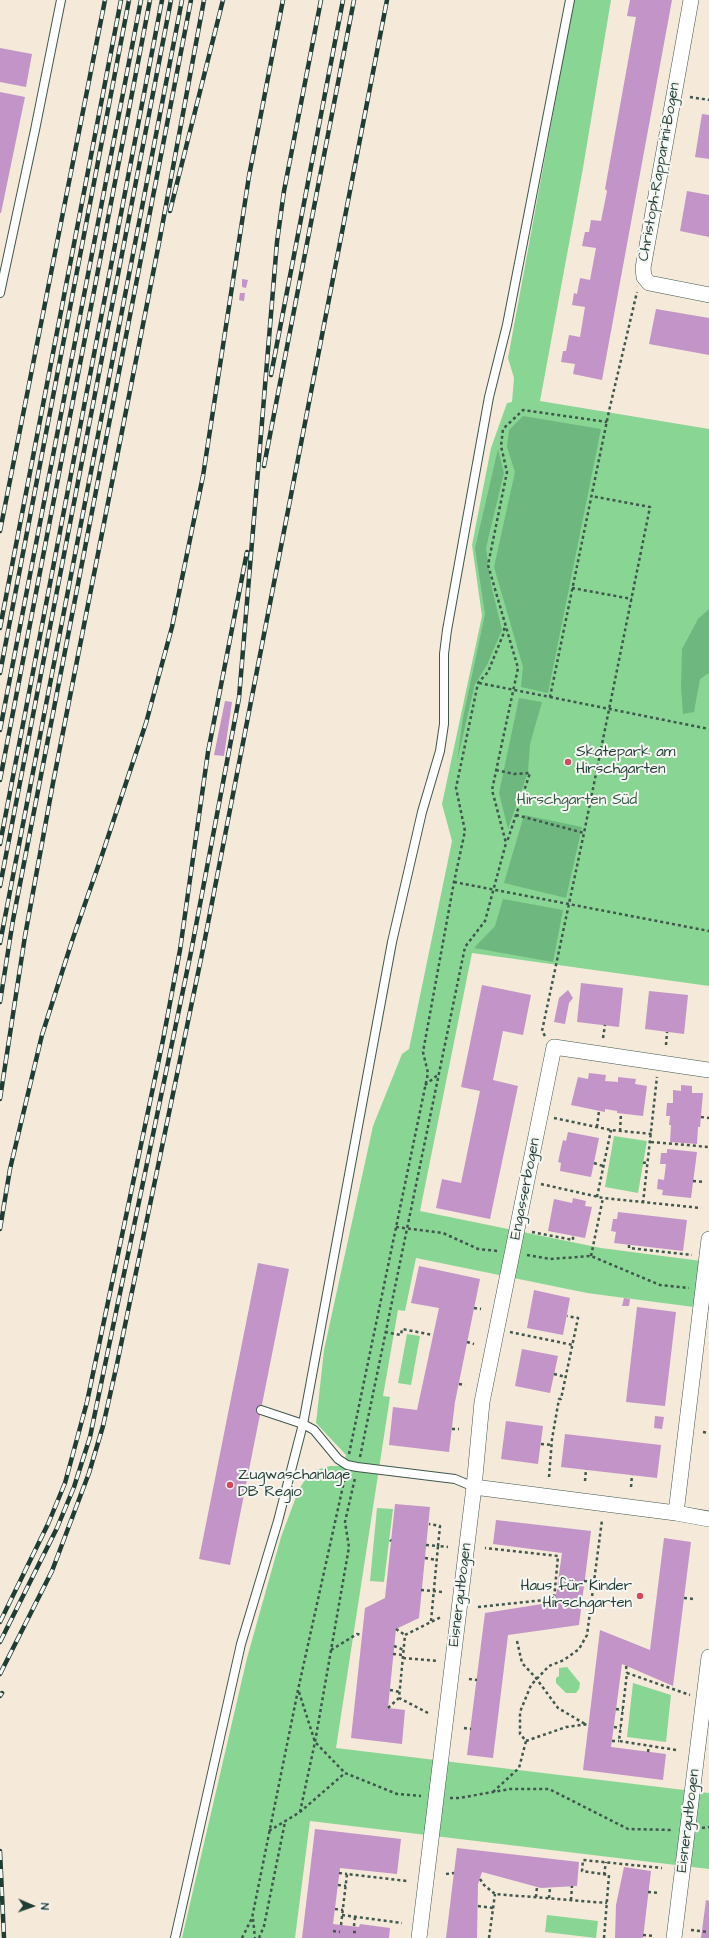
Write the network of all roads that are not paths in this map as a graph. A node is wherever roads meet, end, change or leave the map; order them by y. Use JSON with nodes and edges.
{"nodes":[{"id":1,"x":61,"y":0,"type":"edge"},
{"id":2,"x":570,"y":0,"type":"edge"},
{"id":3,"x":691,"y":0,"type":"edge"},
{"id":4,"x":0,"y":293,"type":"edge"},
{"id":5,"x":709,"y":295,"type":"edge"},
{"id":6,"x":709,"y":1070,"type":"edge"},
{"id":7,"x":709,"y":1239,"type":"edge"},
{"id":8,"x":261,"y":1410,"type":"dead end"},
{"id":9,"x":303,"y":1424,"type":"junction"},
{"id":10,"x":474,"y":1487,"type":"junction"},
{"id":11,"x":676,"y":1513,"type":"junction"},
{"id":12,"x":709,"y":1519,"type":"edge"},
{"id":13,"x":709,"y":1659,"type":"edge"},
{"id":14,"x":175,"y":1938,"type":"edge"},
{"id":15,"x":419,"y":1938,"type":"edge"},
{"id":16,"x":674,"y":1938,"type":"edge"}],
"edges":[{"from":1,"to":4,"type":"lane"},
{"from":2,"to":9,"type":"lane"},
{"from":3,"to":5,"type":"street","name":"Christoph-Rapparini-Bogen"},
{"from":6,"to":10,"type":"street","name":"Engasserbogen"},
{"from":7,"to":11,"type":"street"},
{"from":8,"to":9,"type":"lane"},
{"from":9,"to":10,"type":"lane"},
{"from":9,"to":14,"type":"lane"},
{"from":10,"to":11,"type":"street"},
{"from":10,"to":15,"type":"street","name":"Eisnergutbogen"},
{"from":11,"to":12,"type":"street"},
{"from":13,"to":16,"type":"street","name":"Eisnergutbogen"}]}
